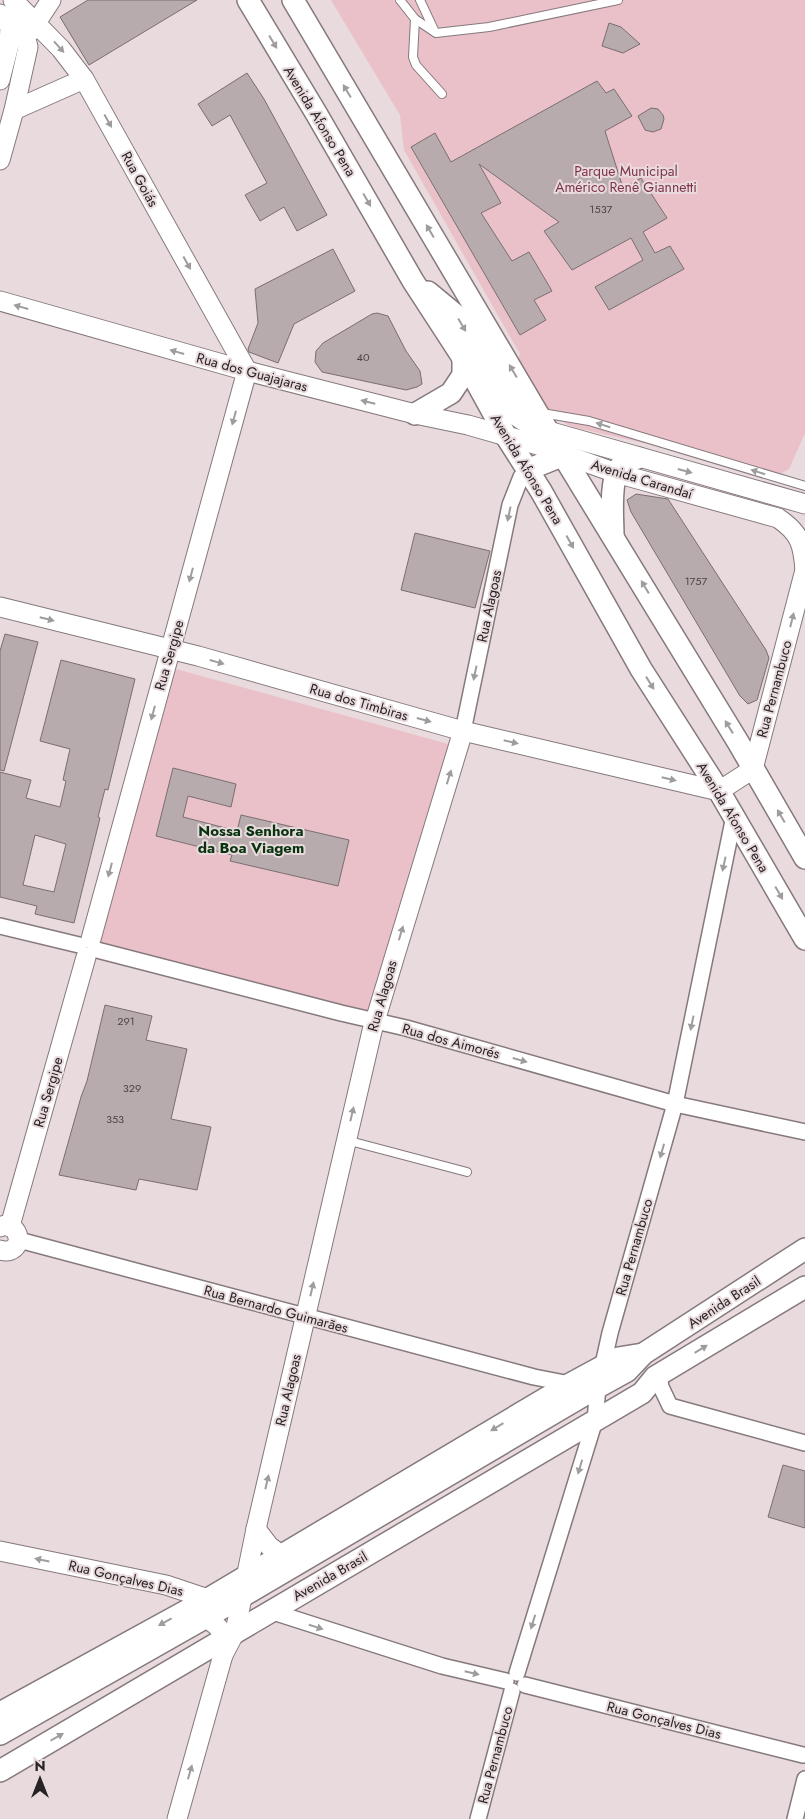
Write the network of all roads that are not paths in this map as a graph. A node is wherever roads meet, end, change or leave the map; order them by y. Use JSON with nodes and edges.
{"nodes":[{"id":1,"x":12,"y":0,"type":"edge"},
{"id":2,"x":51,"y":0,"type":"edge"},
{"id":3,"x":248,"y":0,"type":"edge"},
{"id":4,"x":293,"y":0,"type":"edge"},
{"id":5,"x":400,"y":0,"type":"edge"},
{"id":6,"x":420,"y":0,"type":"edge"},
{"id":7,"x":618,"y":0,"type":"edge"},
{"id":8,"x":0,"y":14,"type":"edge"},
{"id":9,"x":415,"y":19,"type":"junction"},
{"id":10,"x":31,"y":30,"type":"junction"},
{"id":11,"x":436,"y":33,"type":"junction"},
{"id":12,"x":84,"y":79,"type":"junction"},
{"id":13,"x":0,"y":80,"type":"edge"},
{"id":14,"x":442,"y":94,"type":"dead end"},
{"id":15,"x":14,"y":110,"type":"junction"},
{"id":16,"x":0,"y":160,"type":"edge"},
{"id":17,"x":414,"y":281,"type":"junction"},
{"id":18,"x":0,"y":302,"type":"edge"},
{"id":19,"x":462,"y":358,"type":"junction"},
{"id":20,"x":247,"y":371,"type":"junction"},
{"id":21,"x":538,"y":412,"type":"junction"},
{"id":22,"x":416,"y":414,"type":"junction"},
{"id":23,"x":548,"y":431,"type":"junction"},
{"id":24,"x":506,"y":436,"type":"junction"},
{"id":25,"x":564,"y":455,"type":"junction"},
{"id":26,"x":638,"y":458,"type":"junction"},
{"id":27,"x":527,"y":470,"type":"junction"},
{"id":28,"x":616,"y":473,"type":"junction"},
{"id":29,"x":805,"y":486,"type":"edge"},
{"id":30,"x":805,"y":504,"type":"edge"},
{"id":31,"x":778,"y":518,"type":"junction"},
{"id":32,"x":613,"y":535,"type":"junction"},
{"id":33,"x":805,"y":570,"type":"edge"},
{"id":34,"x":0,"y":607,"type":"edge"},
{"id":35,"x":170,"y":649,"type":"junction"},
{"id":36,"x":463,"y":731,"type":"junction"},
{"id":37,"x":753,"y":769,"type":"junction"},
{"id":38,"x":719,"y":791,"type":"junction"},
{"id":39,"x":734,"y":816,"type":"junction"},
{"id":40,"x":804,"y":853,"type":"edge"},
{"id":41,"x":0,"y":926,"type":"edge"},
{"id":42,"x":805,"y":939,"type":"edge"},
{"id":43,"x":88,"y":948,"type":"junction"},
{"id":44,"x":374,"y":1021,"type":"junction"},
{"id":45,"x":675,"y":1104,"type":"junction"},
{"id":46,"x":805,"y":1132,"type":"edge"},
{"id":47,"x":346,"y":1140,"type":"junction"},
{"id":48,"x":466,"y":1172,"type":"dead end"},
{"id":49,"x":10,"y":1231,"type":"edge"},
{"id":50,"x":805,"y":1249,"type":"edge"},
{"id":51,"x":1,"y":1254,"type":"edge"},
{"id":52,"x":805,"y":1287,"type":"edge"},
{"id":53,"x":305,"y":1316,"type":"junction"},
{"id":54,"x":534,"y":1376,"type":"junction"},
{"id":55,"x":657,"y":1376,"type":"junction"},
{"id":56,"x":609,"y":1379,"type":"junction"},
{"id":57,"x":570,"y":1384,"type":"junction"},
{"id":58,"x":539,"y":1403,"type":"junction"},
{"id":59,"x":805,"y":1443,"type":"edge"},
{"id":60,"x":256,"y":1529,"type":"junction"},
{"id":61,"x":0,"y":1551,"type":"edge"},
{"id":62,"x":281,"y":1555,"type":"junction"},
{"id":63,"x":270,"y":1611,"type":"junction"},
{"id":64,"x":227,"y":1616,"type":"junction"},
{"id":65,"x":515,"y":1682,"type":"junction"},
{"id":66,"x":0,"y":1713,"type":"edge"},
{"id":67,"x":0,"y":1734,"type":"edge"},
{"id":68,"x":0,"y":1751,"type":"edge"},
{"id":69,"x":804,"y":1756,"type":"edge"},
{"id":70,"x":0,"y":1771,"type":"edge"},
{"id":71,"x":805,"y":1778,"type":"edge"},
{"id":72,"x":177,"y":1819,"type":"edge"},
{"id":73,"x":478,"y":1819,"type":"edge"},
{"id":74,"x":795,"y":1819,"type":"edge"}],
"edges":[{"from":1,"to":10,"type":"street","name":"Rua Goiás"},
{"from":2,"to":10,"type":"street"},
{"from":3,"to":17,"type":"main road","name":"Avenida Afonso Pena","one_way":true},
{"from":21,"to":4,"type":"main road","one_way":true},
{"from":5,"to":9,"type":"lane"},
{"from":6,"to":11,"type":"lane"},
{"from":7,"to":11,"type":"lane"},
{"from":8,"to":13,"type":"street"},
{"from":9,"to":11,"type":"lane"},
{"from":9,"to":14,"type":"lane"},
{"from":10,"to":12,"type":"street","name":"Rua Goiás","one_way":true},
{"from":10,"to":15,"type":"street"},
{"from":12,"to":15,"type":"street"},
{"from":12,"to":20,"type":"street","name":"Rua Goiás","one_way":true},
{"from":15,"to":16,"type":"street"},
{"from":17,"to":19,"type":"main road","name":"Avenida Afonso Pena"},
{"from":17,"to":23,"type":"main road","one_way":true},
{"from":20,"to":18,"type":"street","name":"Rua dos Guajajaras","one_way":true},
{"from":19,"to":22,"type":"main road"},
{"from":19,"to":24,"type":"main road","name":"Avenida Afonso Pena"},
{"from":22,"to":20,"type":"street","name":"Rua dos Guajajaras","one_way":true},
{"from":20,"to":35,"type":"street","name":"Rua Sergipe","one_way":true},
{"from":21,"to":23,"type":"main road"},
{"from":29,"to":21,"type":"lane","one_way":true},
{"from":22,"to":24,"type":"street","name":"Rua dos Guajajaras"},
{"from":23,"to":25,"type":"main road"},
{"from":23,"to":26,"type":"street","name":"Avenida Carandaí"},
{"from":24,"to":25,"type":"street","name":"Avenida Carandaí"},
{"from":24,"to":27,"type":"main road","name":"Avenida Afonso Pena"},
{"from":25,"to":27,"type":"main road"},
{"from":25,"to":28,"type":"street","name":"Avenida Carandaí"},
{"from":25,"to":32,"type":"main road"},
{"from":26,"to":28,"type":"main road"},
{"from":26,"to":30,"type":"street","name":"Avenida Carandaí","one_way":true},
{"from":27,"to":36,"type":"street","name":"Rua Alagoas","one_way":true},
{"from":27,"to":38,"type":"main road","name":"Avenida Afonso Pena","one_way":true},
{"from":28,"to":31,"type":"street","name":"Avenida Carandaí"},
{"from":28,"to":32,"type":"main road"},
{"from":30,"to":31,"type":"street"},
{"from":31,"to":33,"type":"street"},
{"from":37,"to":32,"type":"main road","one_way":true},
{"from":37,"to":33,"type":"street","name":"Rua Pernambuco","one_way":true},
{"from":34,"to":35,"type":"street","name":"Rua dos Timbiras","one_way":true},
{"from":35,"to":36,"type":"street","name":"Rua dos Timbiras","one_way":true},
{"from":35,"to":43,"type":"street","name":"Rua Sergipe","one_way":true},
{"from":36,"to":38,"type":"street","name":"Rua dos Timbiras","one_way":true},
{"from":44,"to":36,"type":"street","name":"Rua Alagoas","one_way":true},
{"from":37,"to":38,"type":"street"},
{"from":40,"to":37,"type":"main road","one_way":true},
{"from":38,"to":39,"type":"main road","name":"Avenida Afonso Pena"},
{"from":39,"to":42,"type":"main road","name":"Avenida Afonso Pena","one_way":true},
{"from":39,"to":45,"type":"street","name":"Rua Pernambuco","one_way":true},
{"from":41,"to":43,"type":"street","name":"Rua dos Aimorés"},
{"from":43,"to":44,"type":"street","name":"Rua dos Aimorés"},
{"from":43,"to":49,"type":"street","name":"Rua Sergipe"},
{"from":44,"to":45,"type":"street","name":"Rua dos Aimorés","one_way":true},
{"from":47,"to":44,"type":"street","name":"Rua Alagoas","one_way":true},
{"from":45,"to":46,"type":"street","name":"Rua dos Aimorés"},
{"from":45,"to":56,"type":"street","name":"Rua Pernambuco","one_way":true},
{"from":47,"to":48,"type":"lane"},
{"from":53,"to":47,"type":"street","name":"Rua Alagoas","one_way":true},
{"from":49,"to":51,"type":"street"},
{"from":49,"to":53,"type":"street","name":"Rua Bernardo Guimarães"},
{"from":50,"to":56,"type":"main road","name":"Avenida Brasil"},
{"from":55,"to":52,"type":"main road","name":"Avenida Brasil","one_way":true},
{"from":53,"to":54,"type":"street","name":"Rua Bernardo Guimarães"},
{"from":60,"to":53,"type":"street","name":"Rua Alagoas","one_way":true},
{"from":54,"to":57,"type":"street","name":"Rua Bernardo Guimarães"},
{"from":54,"to":58,"type":"street"},
{"from":55,"to":56,"type":"main road","name":"Avenida Brasil"},
{"from":55,"to":56,"type":"main road","name":"Avenida Brasil"},
{"from":55,"to":59,"type":"street"},
{"from":56,"to":57,"type":"main road","name":"Avenida Brasil"},
{"from":56,"to":63,"type":"main road","name":"Avenida Brasil"},
{"from":56,"to":64,"type":"main road","name":"Avenida Brasil"},
{"from":56,"to":65,"type":"street","name":"Rua Pernambuco","one_way":true},
{"from":57,"to":58,"type":"main road","name":"Avenida Brasil"},
{"from":58,"to":62,"type":"main road","name":"Avenida Brasil","one_way":true},
{"from":60,"to":62,"type":"street"},
{"from":60,"to":64,"type":"street","name":"Rua Alagoas"},
{"from":64,"to":61,"type":"street","name":"Rua Gonçalves Dias","one_way":true},
{"from":62,"to":64,"type":"main road","name":"Avenida Brasil"},
{"from":63,"to":64,"type":"main road","name":"Avenida Brasil"},
{"from":63,"to":65,"type":"street","name":"Rua Gonçalves Dias","one_way":true},
{"from":64,"to":66,"type":"main road","name":"Avenida Brasil","one_way":true},
{"from":64,"to":67,"type":"main road","name":"Avenida Brasil"},
{"from":64,"to":68,"type":"main road","name":"Avenida Brasil"},
{"from":70,"to":64,"type":"main road","name":"Avenida Brasil","one_way":true},
{"from":72,"to":64,"type":"street","name":"Rua Alagoas","one_way":true},
{"from":65,"to":69,"type":"street","name":"Rua Gonçalves Dias"},
{"from":65,"to":73,"type":"street","name":"Rua Pernambuco"},
{"from":71,"to":74,"type":"street"}]}
